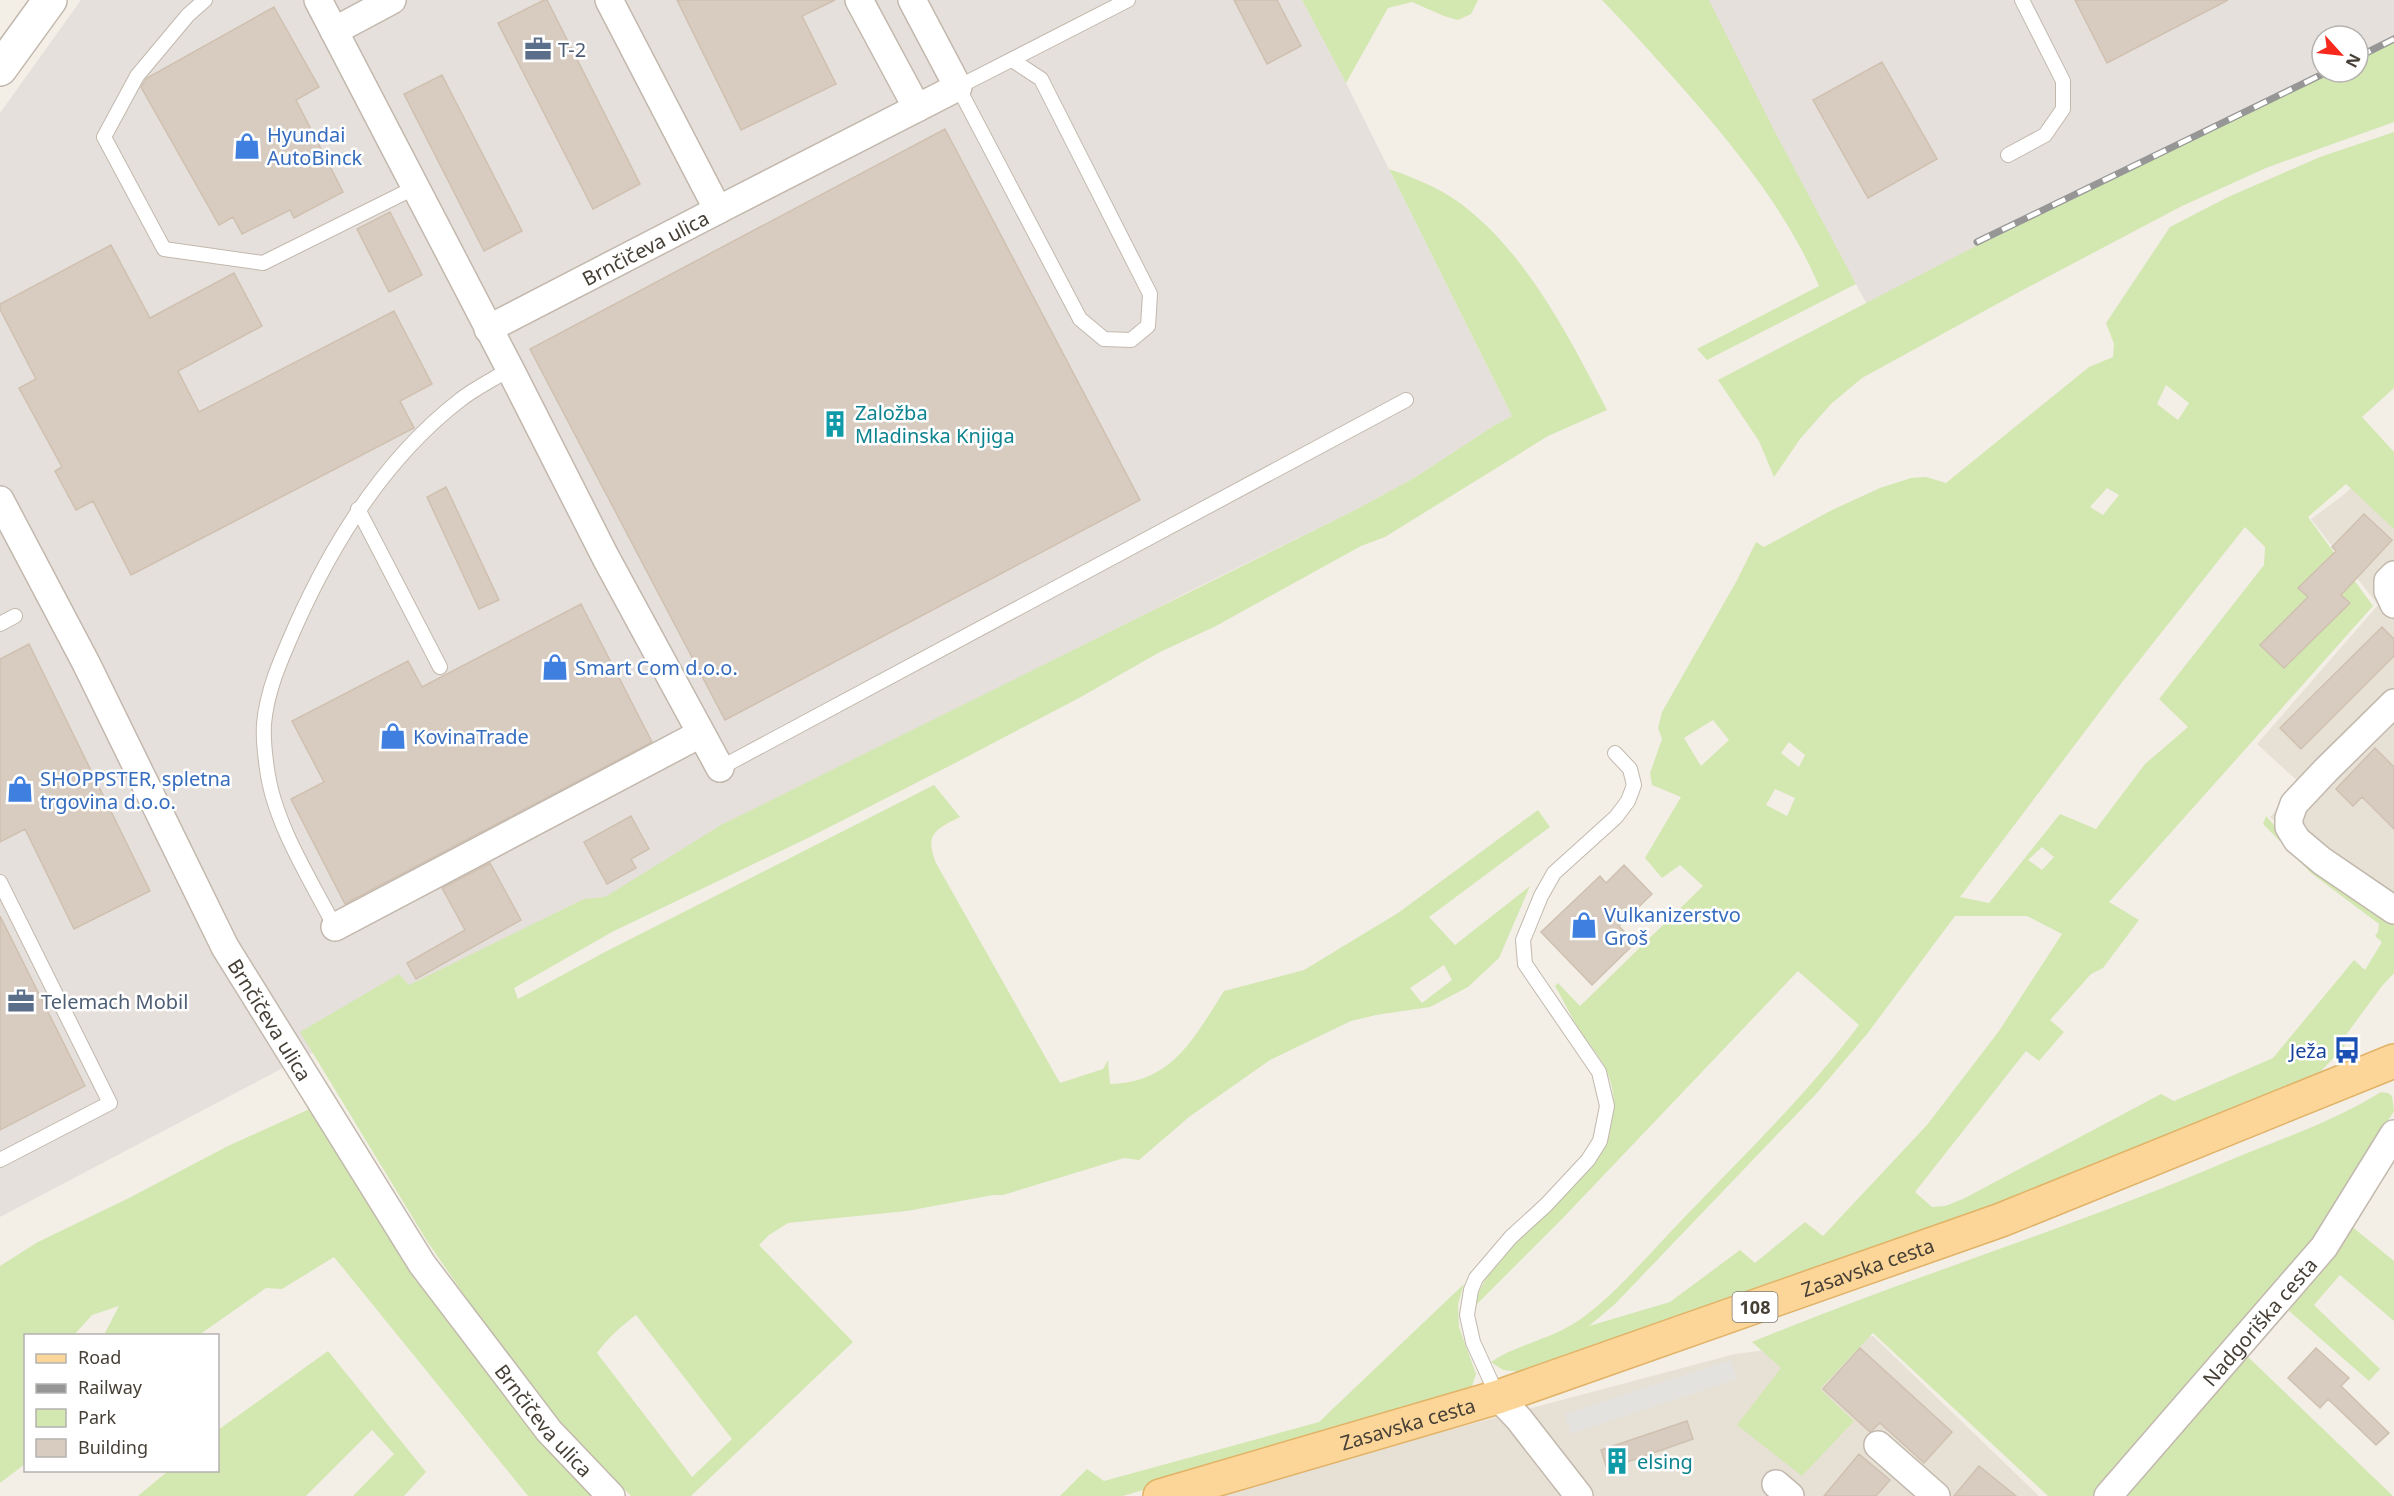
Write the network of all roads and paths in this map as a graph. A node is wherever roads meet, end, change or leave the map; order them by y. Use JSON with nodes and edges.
{"nodes":[{"id":1,"x":50,"y":0,"type":"edge"},
{"id":2,"x":205,"y":0,"type":"edge"},
{"id":3,"x":318,"y":0,"type":"edge"},
{"id":4,"x":392,"y":0,"type":"edge"},
{"id":5,"x":609,"y":0,"type":"edge"},
{"id":6,"x":859,"y":0,"type":"edge"},
{"id":7,"x":912,"y":0,"type":"edge"},
{"id":8,"x":1128,"y":0,"type":"edge"},
{"id":9,"x":2022,"y":0,"type":"edge"},
{"id":10,"x":334,"y":31,"type":"junction"},
{"id":11,"x":1011,"y":60,"type":"junction"},
{"id":12,"x":0,"y":69,"type":"edge"},
{"id":13,"x":958,"y":87,"type":"junction"},
{"id":14,"x":917,"y":108,"type":"junction"},
{"id":15,"x":2008,"y":156,"type":"dead end"},
{"id":16,"x":416,"y":187,"type":"junction"},
{"id":17,"x":718,"y":210,"type":"junction"},
{"id":18,"x":488,"y":329,"type":"junction"},
{"id":19,"x":510,"y":369,"type":"junction"},
{"id":20,"x":1406,"y":400,"type":"dead end"},
{"id":21,"x":358,"y":509,"type":"junction"},
{"id":22,"x":3,"y":512,"type":"edge"},
{"id":23,"x":2394,"y":575,"type":"edge"},
{"id":24,"x":2394,"y":603,"type":"edge"},
{"id":25,"x":15,"y":616,"type":"dead end"},
{"id":26,"x":0,"y":624,"type":"edge"},
{"id":27,"x":440,"y":667,"type":"dead end"},
{"id":28,"x":2394,"y":703,"type":"edge"},
{"id":29,"x":700,"y":734,"type":"junction"},
{"id":30,"x":1615,"y":753,"type":"dead end"},
{"id":31,"x":720,"y":768,"type":"joint"},
{"id":32,"x":0,"y":882,"type":"edge"},
{"id":33,"x":2394,"y":910,"type":"edge"},
{"id":34,"x":335,"y":927,"type":"joint"},
{"id":35,"x":2394,"y":1061,"type":"edge"},
{"id":36,"x":2394,"y":1134,"type":"edge"},
{"id":37,"x":0,"y":1160,"type":"edge"},
{"id":38,"x":1498,"y":1396,"type":"junction"},
{"id":39,"x":1878,"y":1445,"type":"dead end"},
{"id":40,"x":611,"y":1496,"type":"edge"},
{"id":41,"x":1160,"y":1496,"type":"edge"},
{"id":42,"x":1579,"y":1496,"type":"edge"},
{"id":43,"x":1936,"y":1496,"type":"edge"},
{"id":44,"x":2108,"y":1496,"type":"edge"}],
"edges":[{"from":1,"to":12,"type":"street"},
{"from":2,"to":16,"type":"lane"},
{"from":3,"to":10,"type":"street"},
{"from":4,"to":10,"type":"street"},
{"from":5,"to":17,"type":"street","name":"Brnčičeva ulica"},
{"from":6,"to":14,"type":"street"},
{"from":7,"to":13,"type":"street"},
{"from":8,"to":11,"type":"lane"},
{"from":9,"to":15,"type":"lane"},
{"from":10,"to":16,"type":"street"},
{"from":11,"to":13,"type":"lane"},
{"from":11,"to":13,"type":"lane"},
{"from":13,"to":14,"type":"street"},
{"from":14,"to":17,"type":"street"},
{"from":16,"to":18,"type":"street"},
{"from":17,"to":18,"type":"street","name":"Brnčičeva ulica"},
{"from":18,"to":19,"type":"street"},
{"from":19,"to":21,"type":"lane"},
{"from":19,"to":29,"type":"street"},
{"from":20,"to":31,"type":"lane"},
{"from":21,"to":27,"type":"lane"},
{"from":21,"to":34,"type":"lane"},
{"from":22,"to":40,"type":"street","name":"Brnčičeva ulica"},
{"from":23,"to":24,"type":"street"},
{"from":25,"to":26,"type":"lane"},
{"from":28,"to":33,"type":"street"},
{"from":29,"to":31,"type":"street"},
{"from":29,"to":34,"type":"street"},
{"from":30,"to":38,"type":"lane"},
{"from":32,"to":37,"type":"lane"},
{"from":35,"to":38,"type":"main road","name":"Zasavska cesta","number":"108"},
{"from":36,"to":44,"type":"street","name":"Nadgoriška cesta"},
{"from":38,"to":41,"type":"main road","name":"Zasavska cesta","number":"108"},
{"from":38,"to":42,"type":"street"},
{"from":39,"to":43,"type":"street"}]}
